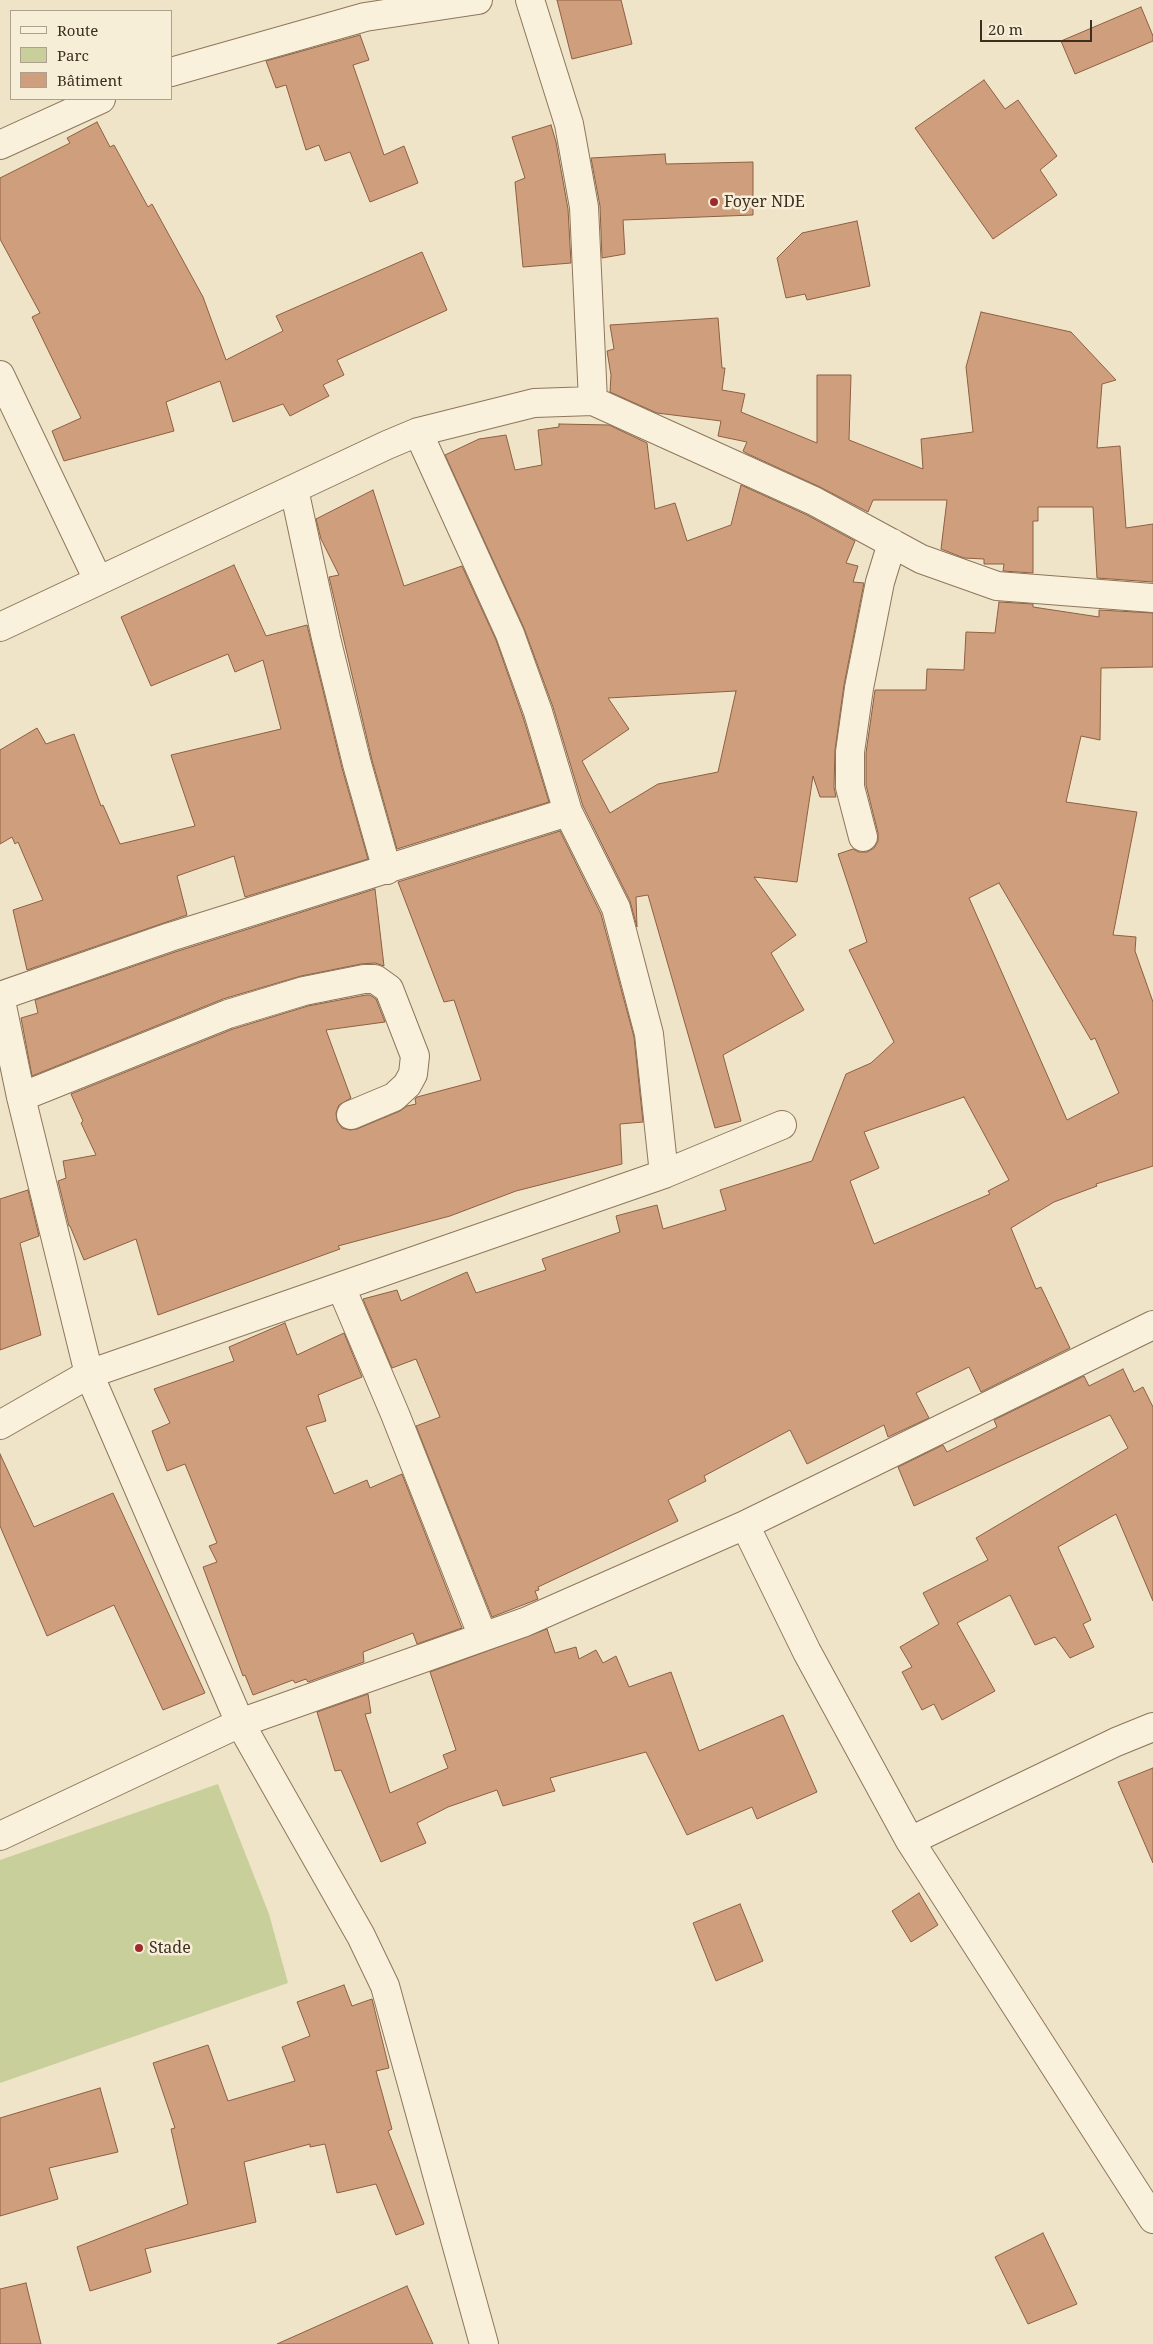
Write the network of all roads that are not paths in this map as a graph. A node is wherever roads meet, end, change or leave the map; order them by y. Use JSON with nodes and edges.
{"nodes":[{"id":1,"x":478,"y":0,"type":"edge"},
{"id":2,"x":530,"y":0,"type":"edge"},
{"id":3,"x":172,"y":72,"type":"edge"},
{"id":4,"x":99,"y":100,"type":"edge"},
{"id":5,"x":0,"y":145,"type":"edge"},
{"id":6,"x":0,"y":375,"type":"edge"},
{"id":7,"x":593,"y":401,"type":"junction"},
{"id":8,"x":418,"y":432,"type":"junction"},
{"id":9,"x":294,"y":488,"type":"junction"},
{"id":10,"x":892,"y":543,"type":"junction"},
{"id":11,"x":98,"y":580,"type":"junction"},
{"id":12,"x":1153,"y":598,"type":"edge"},
{"id":13,"x":0,"y":627,"type":"edge"},
{"id":14,"x":568,"y":812,"type":"junction"},
{"id":15,"x":863,"y":837,"type":"dead end"},
{"id":16,"x":387,"y":870,"type":"junction"},
{"id":17,"x":0,"y":996,"type":"edge"},
{"id":18,"x":21,"y":1097,"type":"junction"},
{"id":19,"x":351,"y":1115,"type":"dead end"},
{"id":20,"x":782,"y":1125,"type":"dead end"},
{"id":21,"x":664,"y":1174,"type":"junction"},
{"id":22,"x":341,"y":1286,"type":"junction"},
{"id":23,"x":1153,"y":1325,"type":"edge"},
{"id":24,"x":89,"y":1374,"type":"junction"},
{"id":25,"x":0,"y":1425,"type":"edge"},
{"id":26,"x":745,"y":1525,"type":"junction"},
{"id":27,"x":483,"y":1637,"type":"junction"},
{"id":28,"x":240,"y":1723,"type":"junction"},
{"id":29,"x":1153,"y":1727,"type":"edge"},
{"id":30,"x":0,"y":1836,"type":"edge"},
{"id":31,"x":910,"y":1841,"type":"junction"},
{"id":32,"x":1153,"y":2219,"type":"edge"},
{"id":33,"x":484,"y":2344,"type":"edge"}],
"edges":[{"from":1,"to":3,"type":"street"},
{"from":2,"to":7,"type":"street"},
{"from":4,"to":5,"type":"street"},
{"from":6,"to":11,"type":"street"},
{"from":7,"to":8,"type":"street"},
{"from":7,"to":10,"type":"street"},
{"from":8,"to":9,"type":"street"},
{"from":8,"to":14,"type":"street"},
{"from":9,"to":11,"type":"street"},
{"from":9,"to":16,"type":"street"},
{"from":10,"to":12,"type":"street"},
{"from":10,"to":15,"type":"street"},
{"from":11,"to":13,"type":"street"},
{"from":14,"to":16,"type":"street"},
{"from":14,"to":21,"type":"street"},
{"from":16,"to":17,"type":"street"},
{"from":17,"to":18,"type":"street"},
{"from":18,"to":19,"type":"street"},
{"from":18,"to":24,"type":"street"},
{"from":20,"to":21,"type":"street"},
{"from":21,"to":22,"type":"street"},
{"from":22,"to":24,"type":"street"},
{"from":22,"to":27,"type":"street"},
{"from":23,"to":26,"type":"street"},
{"from":24,"to":25,"type":"street"},
{"from":24,"to":28,"type":"street"},
{"from":26,"to":27,"type":"street"},
{"from":26,"to":31,"type":"street"},
{"from":27,"to":28,"type":"street"},
{"from":28,"to":30,"type":"street"},
{"from":28,"to":33,"type":"street"},
{"from":29,"to":31,"type":"street"},
{"from":31,"to":32,"type":"street"}]}
